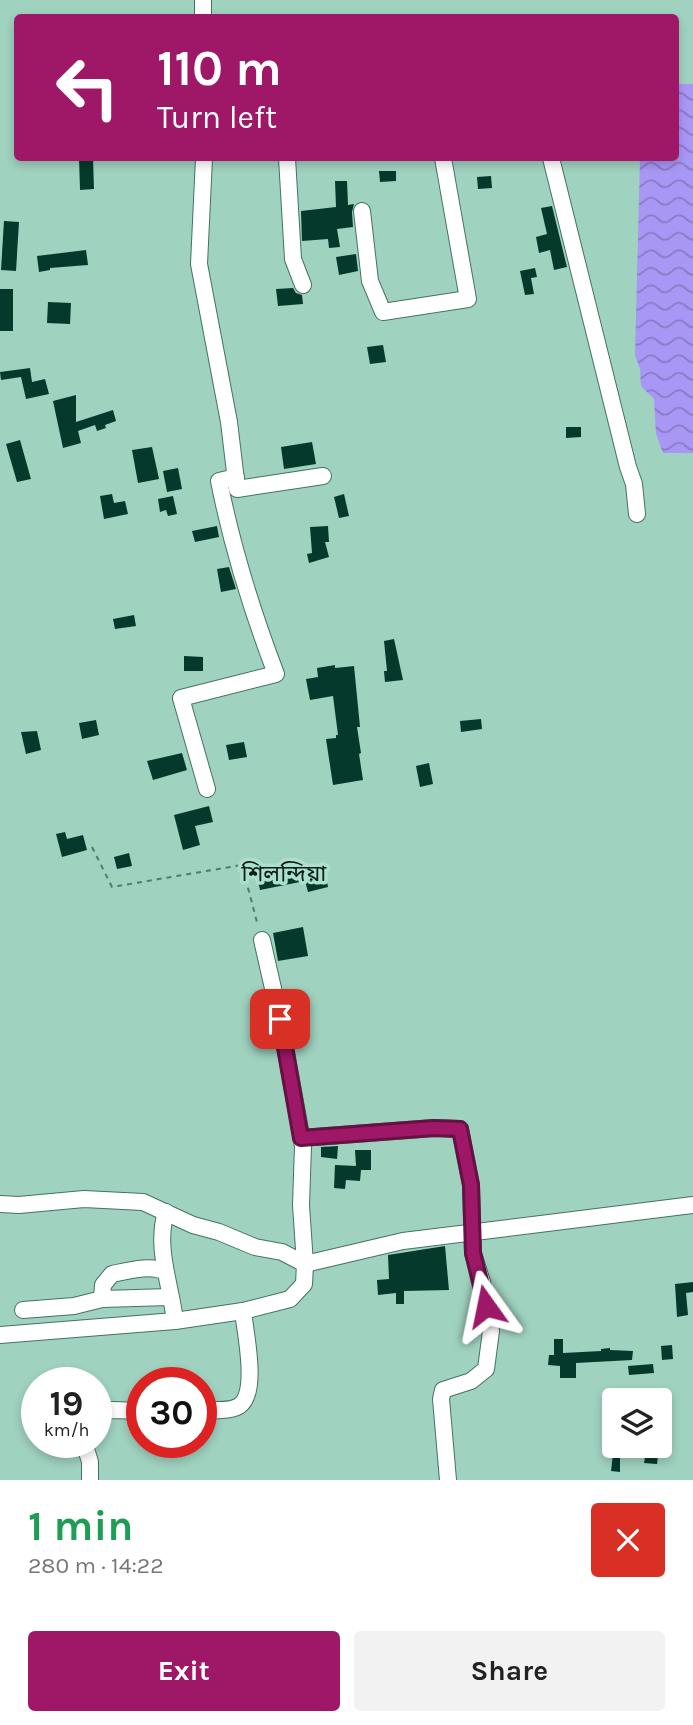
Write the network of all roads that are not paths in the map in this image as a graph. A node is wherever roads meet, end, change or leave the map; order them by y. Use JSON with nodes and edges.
{"nodes":[{"id":1,"x":204,"y":161,"type":"edge"},
{"id":2,"x":287,"y":161,"type":"edge"},
{"id":3,"x":444,"y":161,"type":"edge"},
{"id":4,"x":552,"y":161,"type":"edge"},
{"id":5,"x":362,"y":211,"type":"dead end"},
{"id":6,"x":303,"y":285,"type":"dead end"},
{"id":7,"x":323,"y":476,"type":"dead end"},
{"id":8,"x":236,"y":477,"type":"junction"},
{"id":9,"x":637,"y":514,"type":"dead end"},
{"id":10,"x":207,"y":789,"type":"dead end"},
{"id":11,"x":262,"y":940,"type":"road end"},
{"id":12,"x":301,"y":1138,"type":"junction"},
{"id":13,"x":0,"y":1204,"type":"edge"},
{"id":14,"x":693,"y":1205,"type":"edge"},
{"id":15,"x":166,"y":1212,"type":"junction"},
{"id":16,"x":471,"y":1232,"type":"junction"},
{"id":17,"x":305,"y":1264,"type":"junction"},
{"id":18,"x":166,"y":1272,"type":"junction"},
{"id":19,"x":170,"y":1297,"type":"junction"},
{"id":20,"x":102,"y":1298,"type":"junction"},
{"id":21,"x":23,"y":1310,"type":"dead end"},
{"id":22,"x":243,"y":1311,"type":"junction"},
{"id":23,"x":175,"y":1321,"type":"junction"},
{"id":24,"x":0,"y":1335,"type":"edge"},
{"id":25,"x":217,"y":1409,"type":"edge"},
{"id":26,"x":89,"y":1458,"type":"edge"},
{"id":27,"x":90,"y":1480,"type":"edge"},
{"id":28,"x":448,"y":1480,"type":"edge"}],
"edges":[{"from":1,"to":8,"type":"street"},
{"from":2,"to":6,"type":"street"},
{"from":3,"to":5,"type":"street"},
{"from":4,"to":9,"type":"street"},
{"from":7,"to":8,"type":"street"},
{"from":8,"to":10,"type":"street"},
{"from":11,"to":12,"type":"street"},
{"from":12,"to":16,"type":"street"},
{"from":12,"to":17,"type":"street"},
{"from":13,"to":15,"type":"street"},
{"from":14,"to":16,"type":"street"},
{"from":15,"to":17,"type":"street"},
{"from":15,"to":18,"type":"street"},
{"from":16,"to":17,"type":"street"},
{"from":16,"to":28,"type":"street"},
{"from":17,"to":22,"type":"street"},
{"from":18,"to":19,"type":"street"},
{"from":18,"to":20,"type":"street"},
{"from":19,"to":20,"type":"street"},
{"from":19,"to":23,"type":"street"},
{"from":20,"to":21,"type":"street"},
{"from":22,"to":23,"type":"street"},
{"from":22,"to":25,"type":"street"},
{"from":23,"to":24,"type":"street"},
{"from":26,"to":27,"type":"street"}]}
